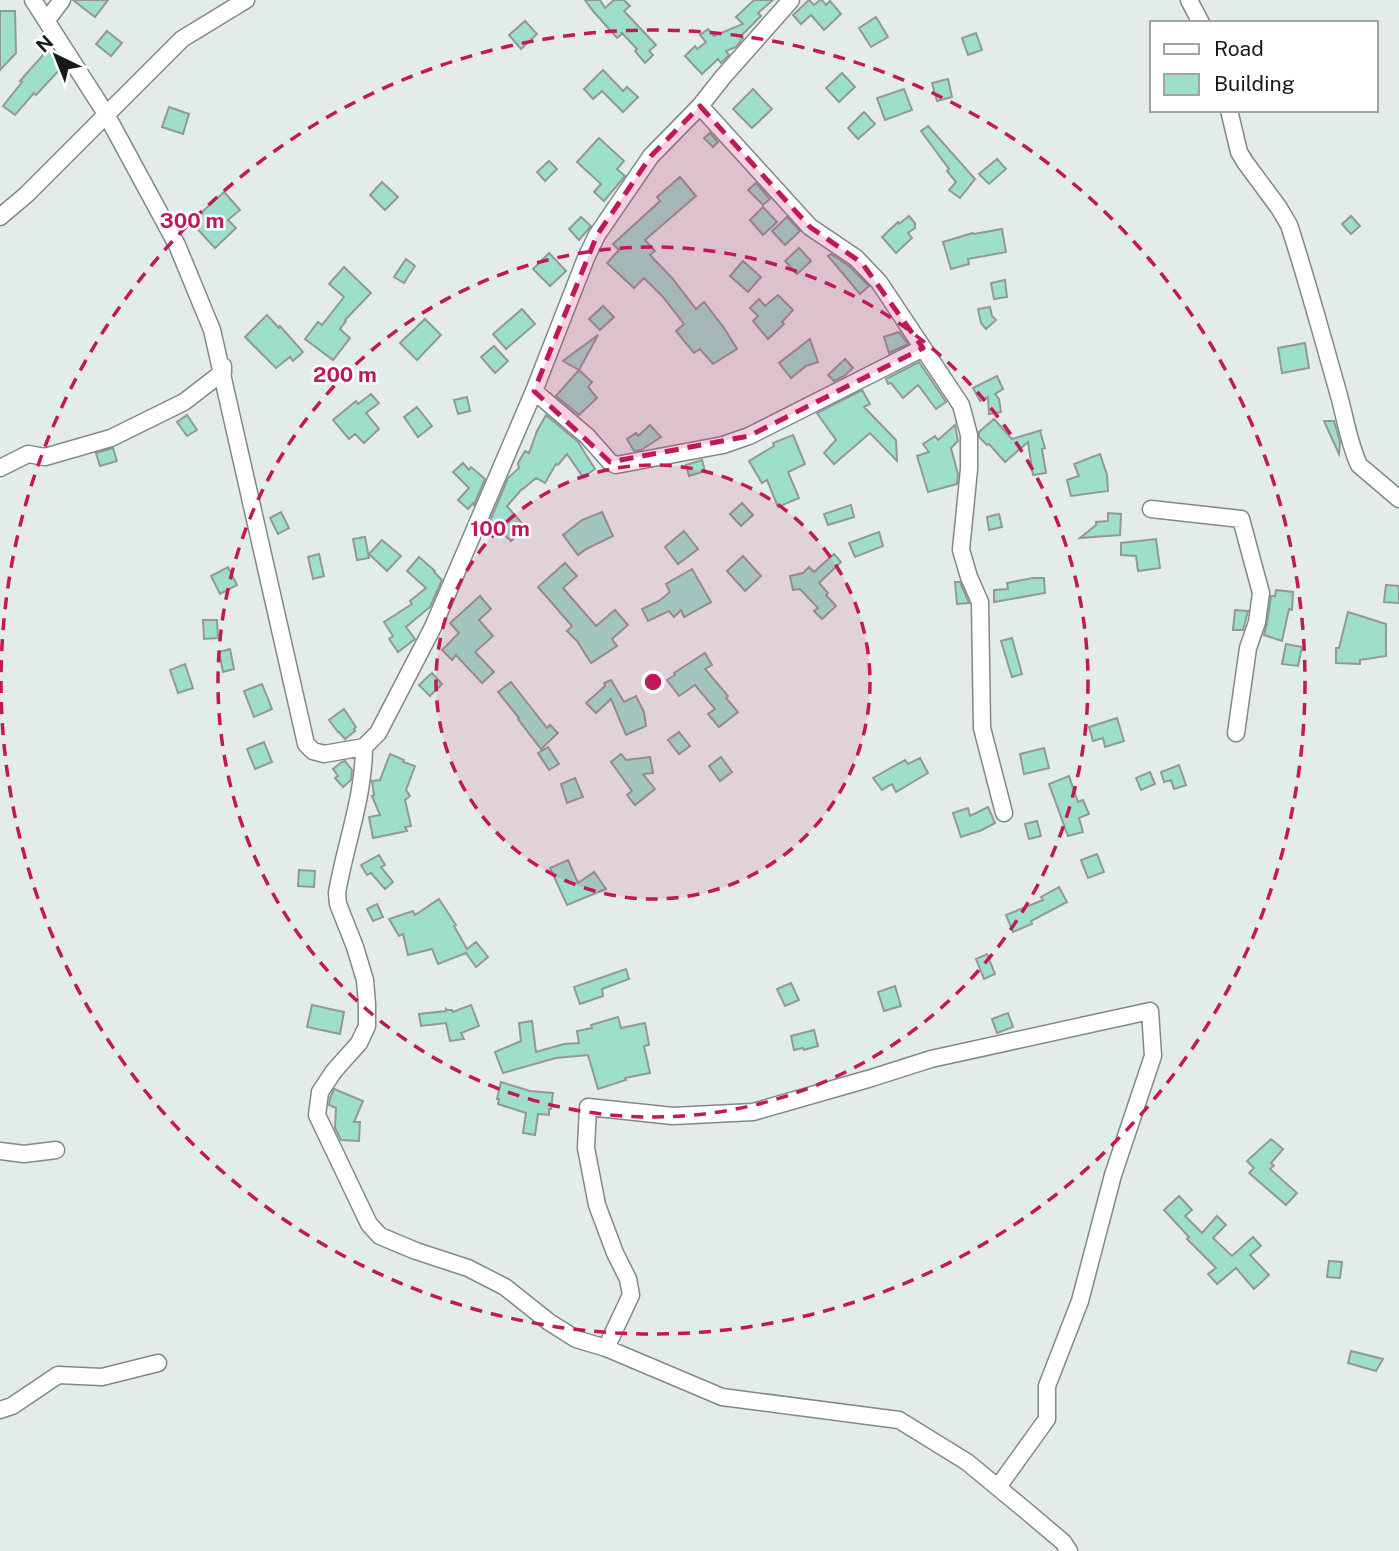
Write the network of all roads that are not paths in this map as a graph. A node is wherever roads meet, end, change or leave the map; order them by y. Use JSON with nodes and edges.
{"nodes":[{"id":1,"x":33,"y":0,"type":"edge"},
{"id":2,"x":62,"y":0,"type":"edge"},
{"id":3,"x":246,"y":0,"type":"edge"},
{"id":4,"x":791,"y":0,"type":"edge"},
{"id":5,"x":1189,"y":0,"type":"edge"},
{"id":6,"x":47,"y":20,"type":"junction"},
{"id":7,"x":1200,"y":21,"type":"edge"},
{"id":8,"x":700,"y":106,"type":"junction"},
{"id":9,"x":1229,"y":112,"type":"edge"},
{"id":10,"x":106,"y":114,"type":"junction"},
{"id":11,"x":0,"y":218,"type":"edge"},
{"id":12,"x":221,"y":339,"type":"dead end"},
{"id":13,"x":923,"y":348,"type":"junction"},
{"id":14,"x":534,"y":391,"type":"junction"},
{"id":15,"x":0,"y":468,"type":"edge"},
{"id":16,"x":1399,"y":499,"type":"edge"},
{"id":17,"x":1151,"y":509,"type":"dead end"},
{"id":18,"x":1236,"y":733,"type":"dead end"},
{"id":19,"x":364,"y":747,"type":"junction"},
{"id":20,"x":1004,"y":813,"type":"dead end"},
{"id":21,"x":57,"y":1150,"type":"dead end"},
{"id":22,"x":0,"y":1151,"type":"edge"},
{"id":23,"x":606,"y":1348,"type":"junction"},
{"id":24,"x":158,"y":1363,"type":"dead end"},
{"id":25,"x":0,"y":1410,"type":"edge"},
{"id":26,"x":998,"y":1487,"type":"junction"},
{"id":27,"x":1069,"y":1551,"type":"edge"}],
"edges":[{"from":1,"to":6,"type":"street"},
{"from":2,"to":6,"type":"street"},
{"from":3,"to":10,"type":"street"},
{"from":4,"to":8,"type":"street"},
{"from":5,"to":7,"type":"street"},
{"from":6,"to":10,"type":"street"},
{"from":8,"to":13,"type":"street"},
{"from":8,"to":14,"type":"street"},
{"from":9,"to":16,"type":"street"},
{"from":10,"to":11,"type":"street"},
{"from":10,"to":19,"type":"street"},
{"from":12,"to":15,"type":"street"},
{"from":13,"to":14,"type":"street"},
{"from":13,"to":20,"type":"street"},
{"from":14,"to":19,"type":"street"},
{"from":17,"to":18,"type":"street"},
{"from":19,"to":23,"type":"street"},
{"from":21,"to":22,"type":"street"},
{"from":23,"to":26,"type":"street"},
{"from":23,"to":26,"type":"street"},
{"from":24,"to":25,"type":"street"},
{"from":26,"to":27,"type":"street"}]}
